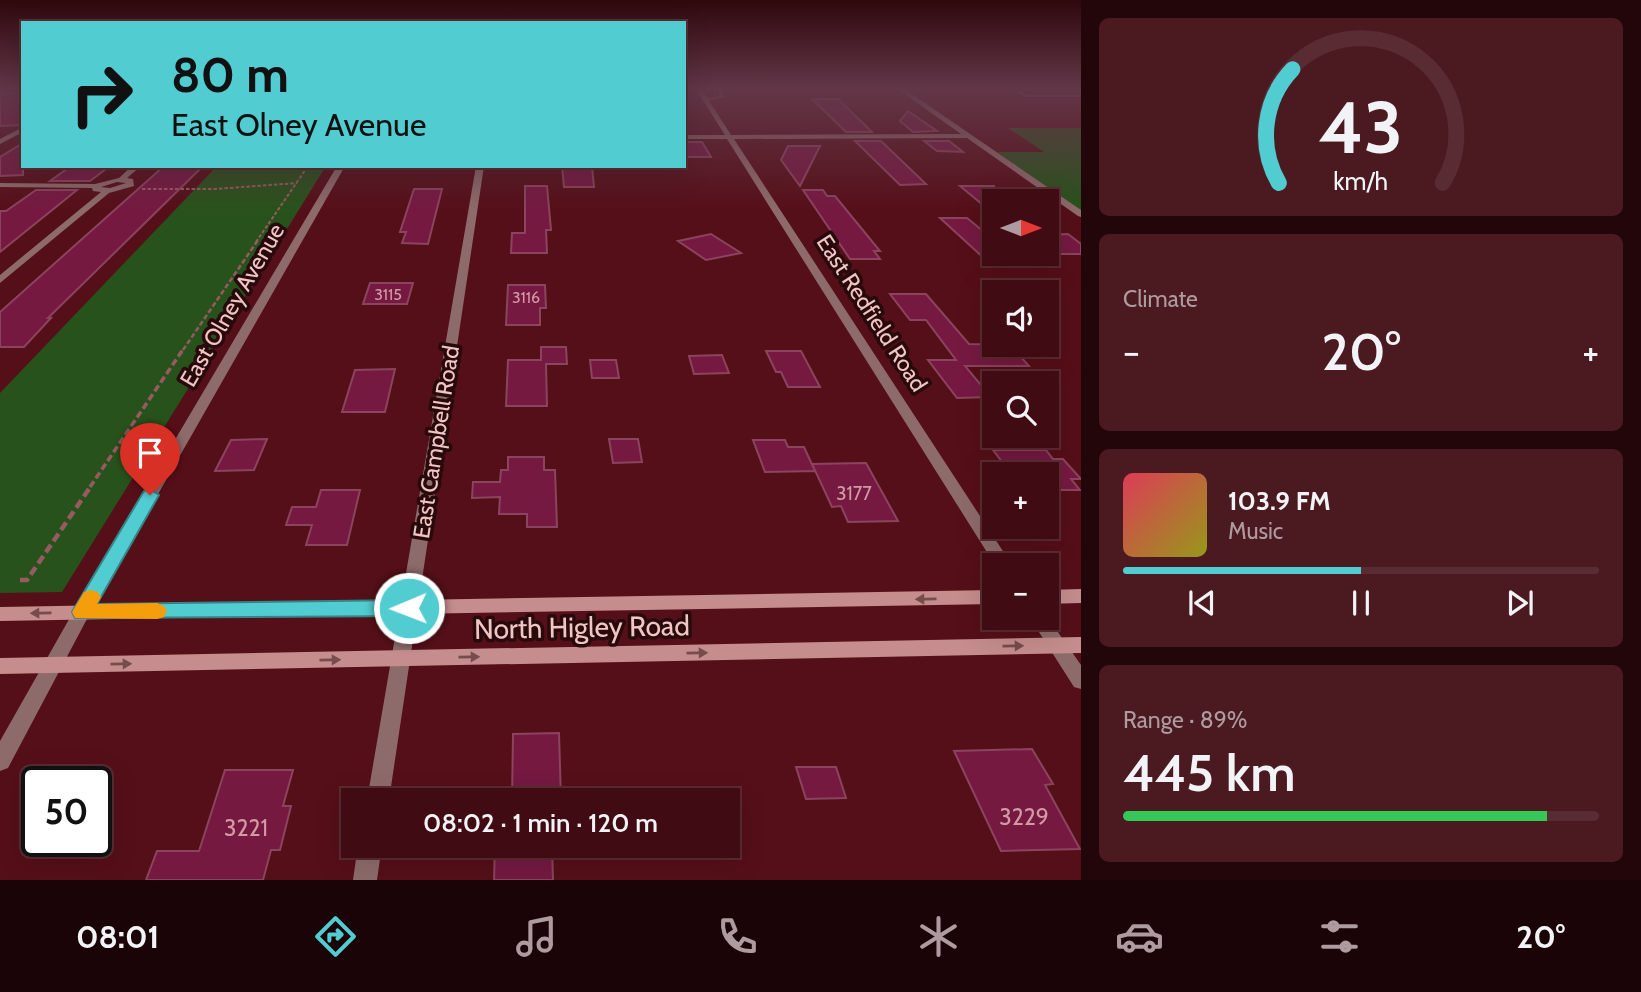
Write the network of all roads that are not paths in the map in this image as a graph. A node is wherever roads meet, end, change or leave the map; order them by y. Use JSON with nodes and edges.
{"nodes":[{"id":1,"x":725,"y":129,"type":"edge"},
{"id":2,"x":958,"y":129,"type":"edge"},
{"id":3,"x":21,"y":130,"type":"edge"},
{"id":4,"x":968,"y":136,"type":"junction"},
{"id":5,"x":686,"y":137,"type":"edge"},
{"id":6,"x":730,"y":137,"type":"junction"},
{"id":7,"x":0,"y":142,"type":"edge"},
{"id":8,"x":136,"y":168,"type":"edge"},
{"id":9,"x":340,"y":168,"type":"edge"},
{"id":10,"x":480,"y":168,"type":"edge"},
{"id":11,"x":123,"y":184,"type":"junction"},
{"id":12,"x":0,"y":186,"type":"edge"},
{"id":13,"x":97,"y":186,"type":"junction"},
{"id":14,"x":107,"y":191,"type":"junction"},
{"id":15,"x":1081,"y":214,"type":"edge"},
{"id":16,"x":0,"y":280,"type":"edge"},
{"id":17,"x":996,"y":553,"type":"edge"},
{"id":18,"x":1081,"y":596,"type":"edge"},
{"id":19,"x":982,"y":597,"type":"edge"},
{"id":20,"x":1059,"y":597,"type":"edge"},
{"id":21,"x":409,"y":608,"type":"junction"},
{"id":22,"x":82,"y":612,"type":"junction"},
{"id":23,"x":0,"y":614,"type":"edge"},
{"id":24,"x":1047,"y":630,"type":"edge"},
{"id":25,"x":1058,"y":645,"type":"junction"},
{"id":26,"x":1081,"y":645,"type":"edge"},
{"id":27,"x":401,"y":658,"type":"junction"},
{"id":28,"x":0,"y":666,"type":"edge"},
{"id":29,"x":53,"y":666,"type":"junction"},
{"id":30,"x":1081,"y":681,"type":"edge"},
{"id":31,"x":0,"y":761,"type":"edge"},
{"id":32,"x":380,"y":788,"type":"edge"},
{"id":33,"x":368,"y":858,"type":"edge"},
{"id":34,"x":365,"y":880,"type":"edge"}],
"edges":[{"from":1,"to":6,"type":"street","name":"East Redfield Road"},
{"from":2,"to":4,"type":"street"},
{"from":3,"to":7,"type":"street"},
{"from":4,"to":6,"type":"street"},
{"from":4,"to":15,"type":"street"},
{"from":5,"to":6,"type":"street"},
{"from":6,"to":17,"type":"street","name":"East Redfield Road"},
{"from":8,"to":11,"type":"street"},
{"from":9,"to":22,"type":"street","name":"East Olney Avenue"},
{"from":10,"to":21,"type":"street","name":"East Campbell Road"},
{"from":11,"to":13,"type":"street"},
{"from":11,"to":14,"type":"street"},
{"from":12,"to":13,"type":"street"},
{"from":13,"to":14,"type":"street"},
{"from":14,"to":16,"type":"street"},
{"from":18,"to":20,"type":"main road"},
{"from":19,"to":21,"type":"main road","name":"North Higley Road","one_way":true},
{"from":21,"to":22,"type":"main road","name":"North Higley Road"},
{"from":21,"to":27,"type":"street","name":"East Campbell Road"},
{"from":22,"to":23,"type":"main road","name":"North Higley Road","one_way":true},
{"from":22,"to":29,"type":"street","name":"East Olney Avenue"},
{"from":24,"to":25,"type":"street"},
{"from":25,"to":26,"type":"main road","name":"North Higley Road"},
{"from":27,"to":25,"type":"main road","name":"North Higley Road","one_way":true},
{"from":25,"to":30,"type":"street"},
{"from":29,"to":27,"type":"main road","name":"North Higley Road","one_way":true},
{"from":27,"to":32,"type":"street","name":"East Campbell Road"},
{"from":28,"to":29,"type":"main road","name":"North Higley Road"},
{"from":29,"to":31,"type":"street","name":"East Olney Avenue"},
{"from":33,"to":34,"type":"street"}]}
